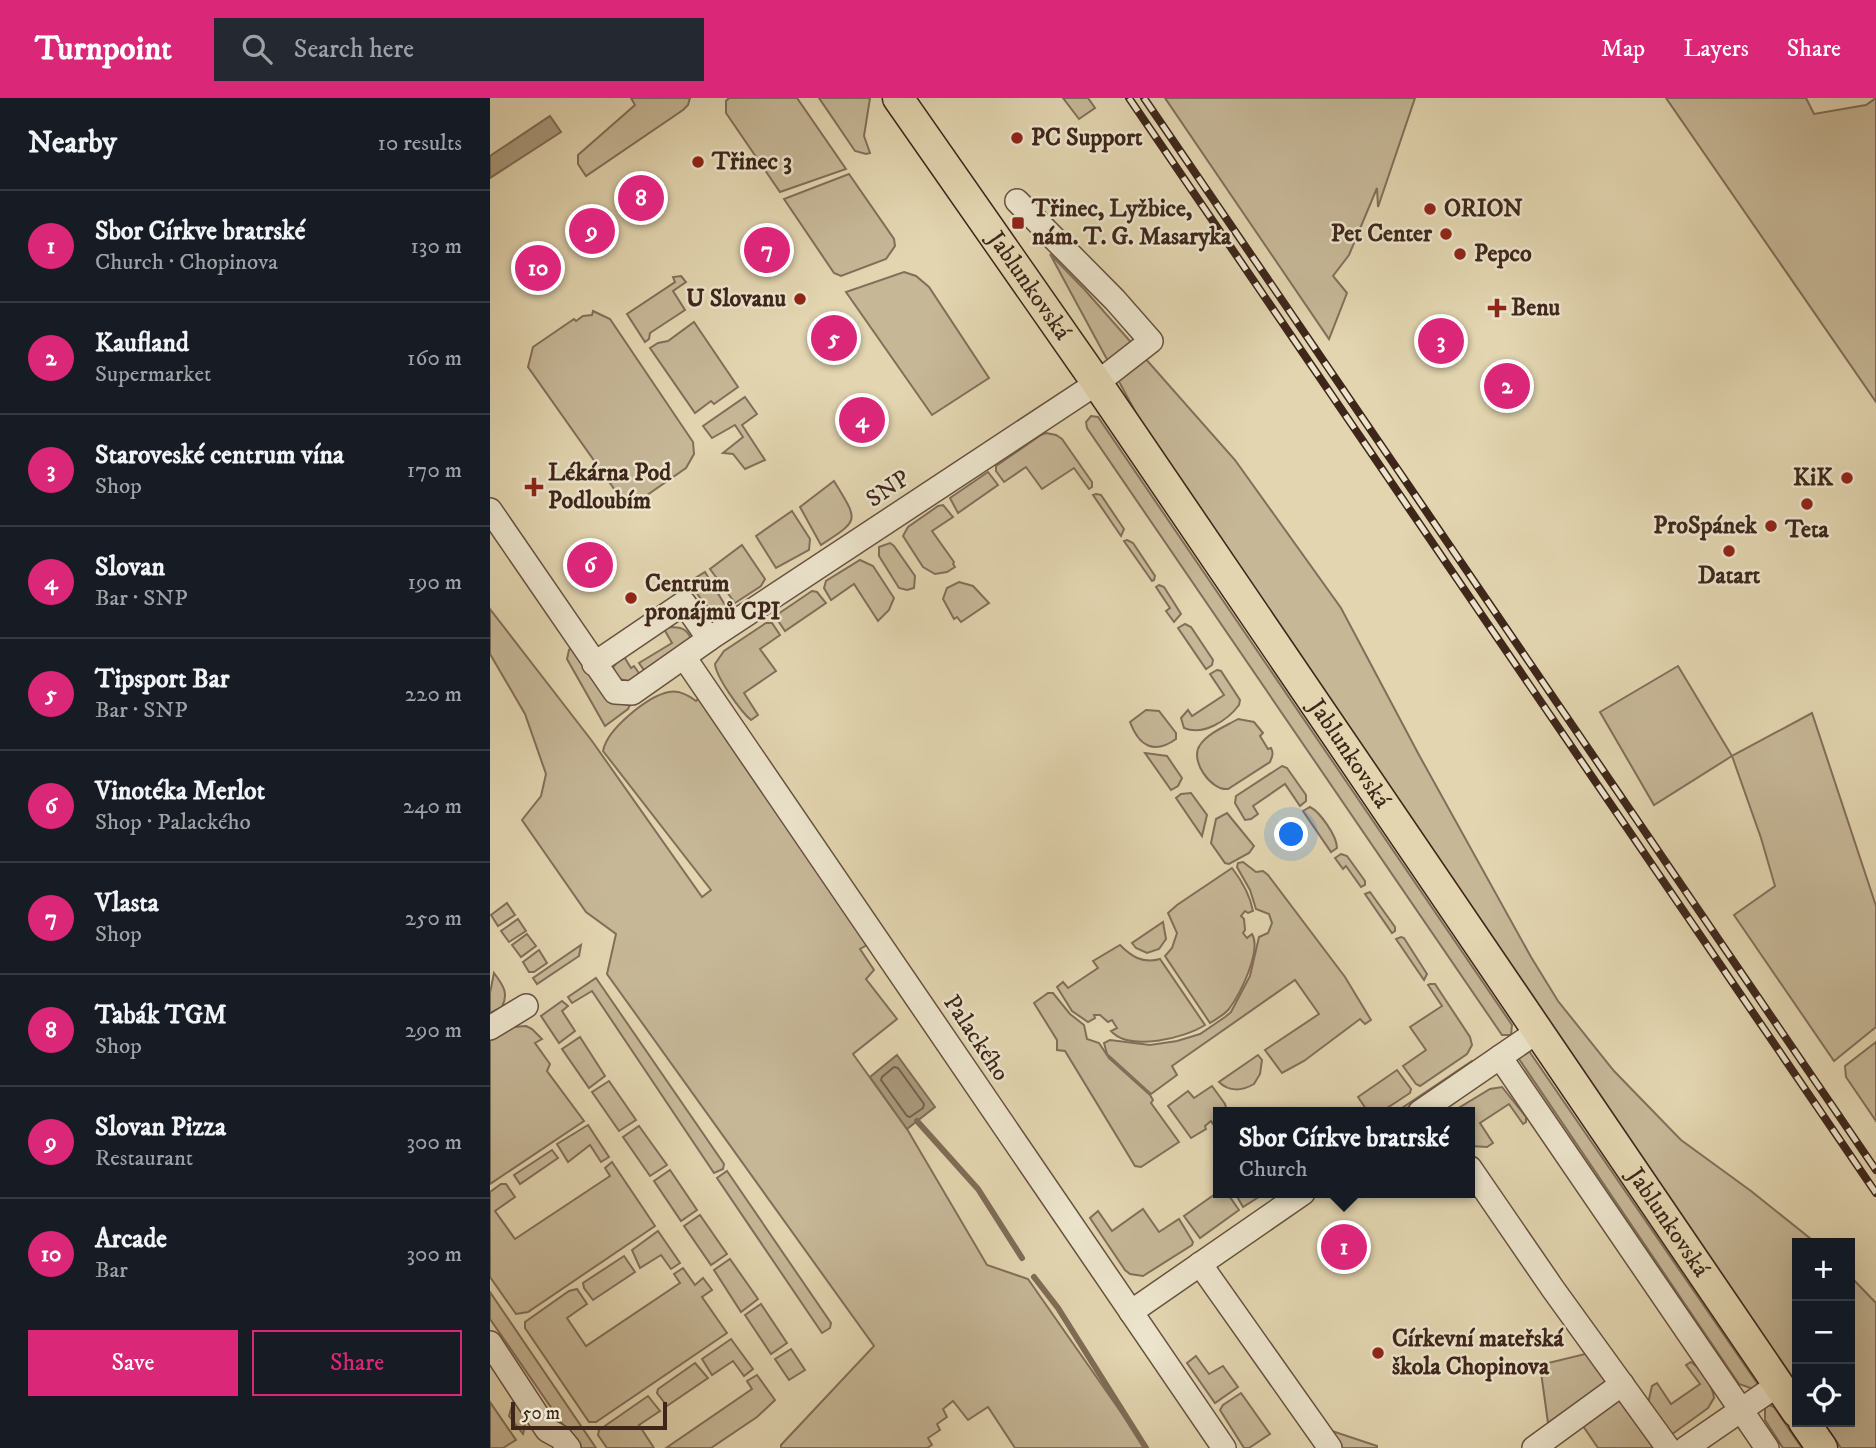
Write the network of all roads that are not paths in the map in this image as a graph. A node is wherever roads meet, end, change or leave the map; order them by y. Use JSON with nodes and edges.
{"nodes":[{"id":1,"x":898,"y":98,"type":"edge"},
{"id":2,"x":1017,"y":201,"type":"dead end"},
{"id":3,"x":1097,"y":383,"type":"junction"},
{"id":4,"x":490,"y":510,"type":"edge"},
{"id":5,"x":709,"y":639,"type":"junction"},
{"id":6,"x":684,"y":657,"type":"junction"},
{"id":7,"x":594,"y":664,"type":"junction"},
{"id":8,"x":526,"y":1006,"type":"dead end"},
{"id":9,"x":490,"y":1028,"type":"edge"},
{"id":10,"x":1538,"y":1031,"type":"junction"},
{"id":11,"x":1500,"y":1057,"type":"junction"},
{"id":12,"x":1430,"y":1107,"type":"edge"},
{"id":13,"x":1475,"y":1175,"type":"edge"},
{"id":14,"x":1296,"y":1198,"type":"edge"},
{"id":15,"x":1200,"y":1264,"type":"junction"},
{"id":16,"x":1131,"y":1312,"type":"junction"},
{"id":17,"x":490,"y":1343,"type":"edge"},
{"id":18,"x":1622,"y":1384,"type":"junction"},
{"id":19,"x":1779,"y":1384,"type":"junction"},
{"id":20,"x":1792,"y":1404,"type":"edge"},
{"id":21,"x":1741,"y":1410,"type":"junction"},
{"id":22,"x":1807,"y":1427,"type":"edge"},
{"id":23,"x":569,"y":1448,"type":"edge"},
{"id":24,"x":1224,"y":1448,"type":"edge"},
{"id":25,"x":1330,"y":1448,"type":"edge"},
{"id":26,"x":1534,"y":1448,"type":"edge"},
{"id":27,"x":1668,"y":1448,"type":"edge"},
{"id":28,"x":1686,"y":1448,"type":"edge"},
{"id":29,"x":1767,"y":1448,"type":"edge"},
{"id":30,"x":1822,"y":1448,"type":"edge"}],
"edges":[{"from":1,"to":3,"type":"main road","name":"Jablunkovská"},
{"from":2,"to":3,"type":"street","name":"SNP"},
{"from":3,"to":5,"type":"street","name":"SNP"},
{"from":3,"to":10,"type":"main road","name":"Jablunkovská"},
{"from":4,"to":7,"type":"street"},
{"from":5,"to":6,"type":"street","name":"SNP"},
{"from":5,"to":7,"type":"street"},
{"from":6,"to":7,"type":"street","name":"SNP"},
{"from":6,"to":16,"type":"street","name":"Palackého"},
{"from":8,"to":9,"type":"street"},
{"from":10,"to":11,"type":"street"},
{"from":10,"to":19,"type":"main road","name":"Jablunkovská"},
{"from":11,"to":12,"type":"street"},
{"from":11,"to":21,"type":"street"},
{"from":13,"to":18,"type":"street"},
{"from":14,"to":15,"type":"street"},
{"from":15,"to":16,"type":"street"},
{"from":15,"to":25,"type":"street"},
{"from":16,"to":24,"type":"street","name":"Palackého"},
{"from":17,"to":23,"type":"street"},
{"from":18,"to":26,"type":"street"},
{"from":18,"to":27,"type":"street"},
{"from":19,"to":20,"type":"main road","name":"Jablunkovská"},
{"from":19,"to":21,"type":"street"},
{"from":21,"to":28,"type":"street"},
{"from":21,"to":29,"type":"street"},
{"from":22,"to":30,"type":"main road"}]}
